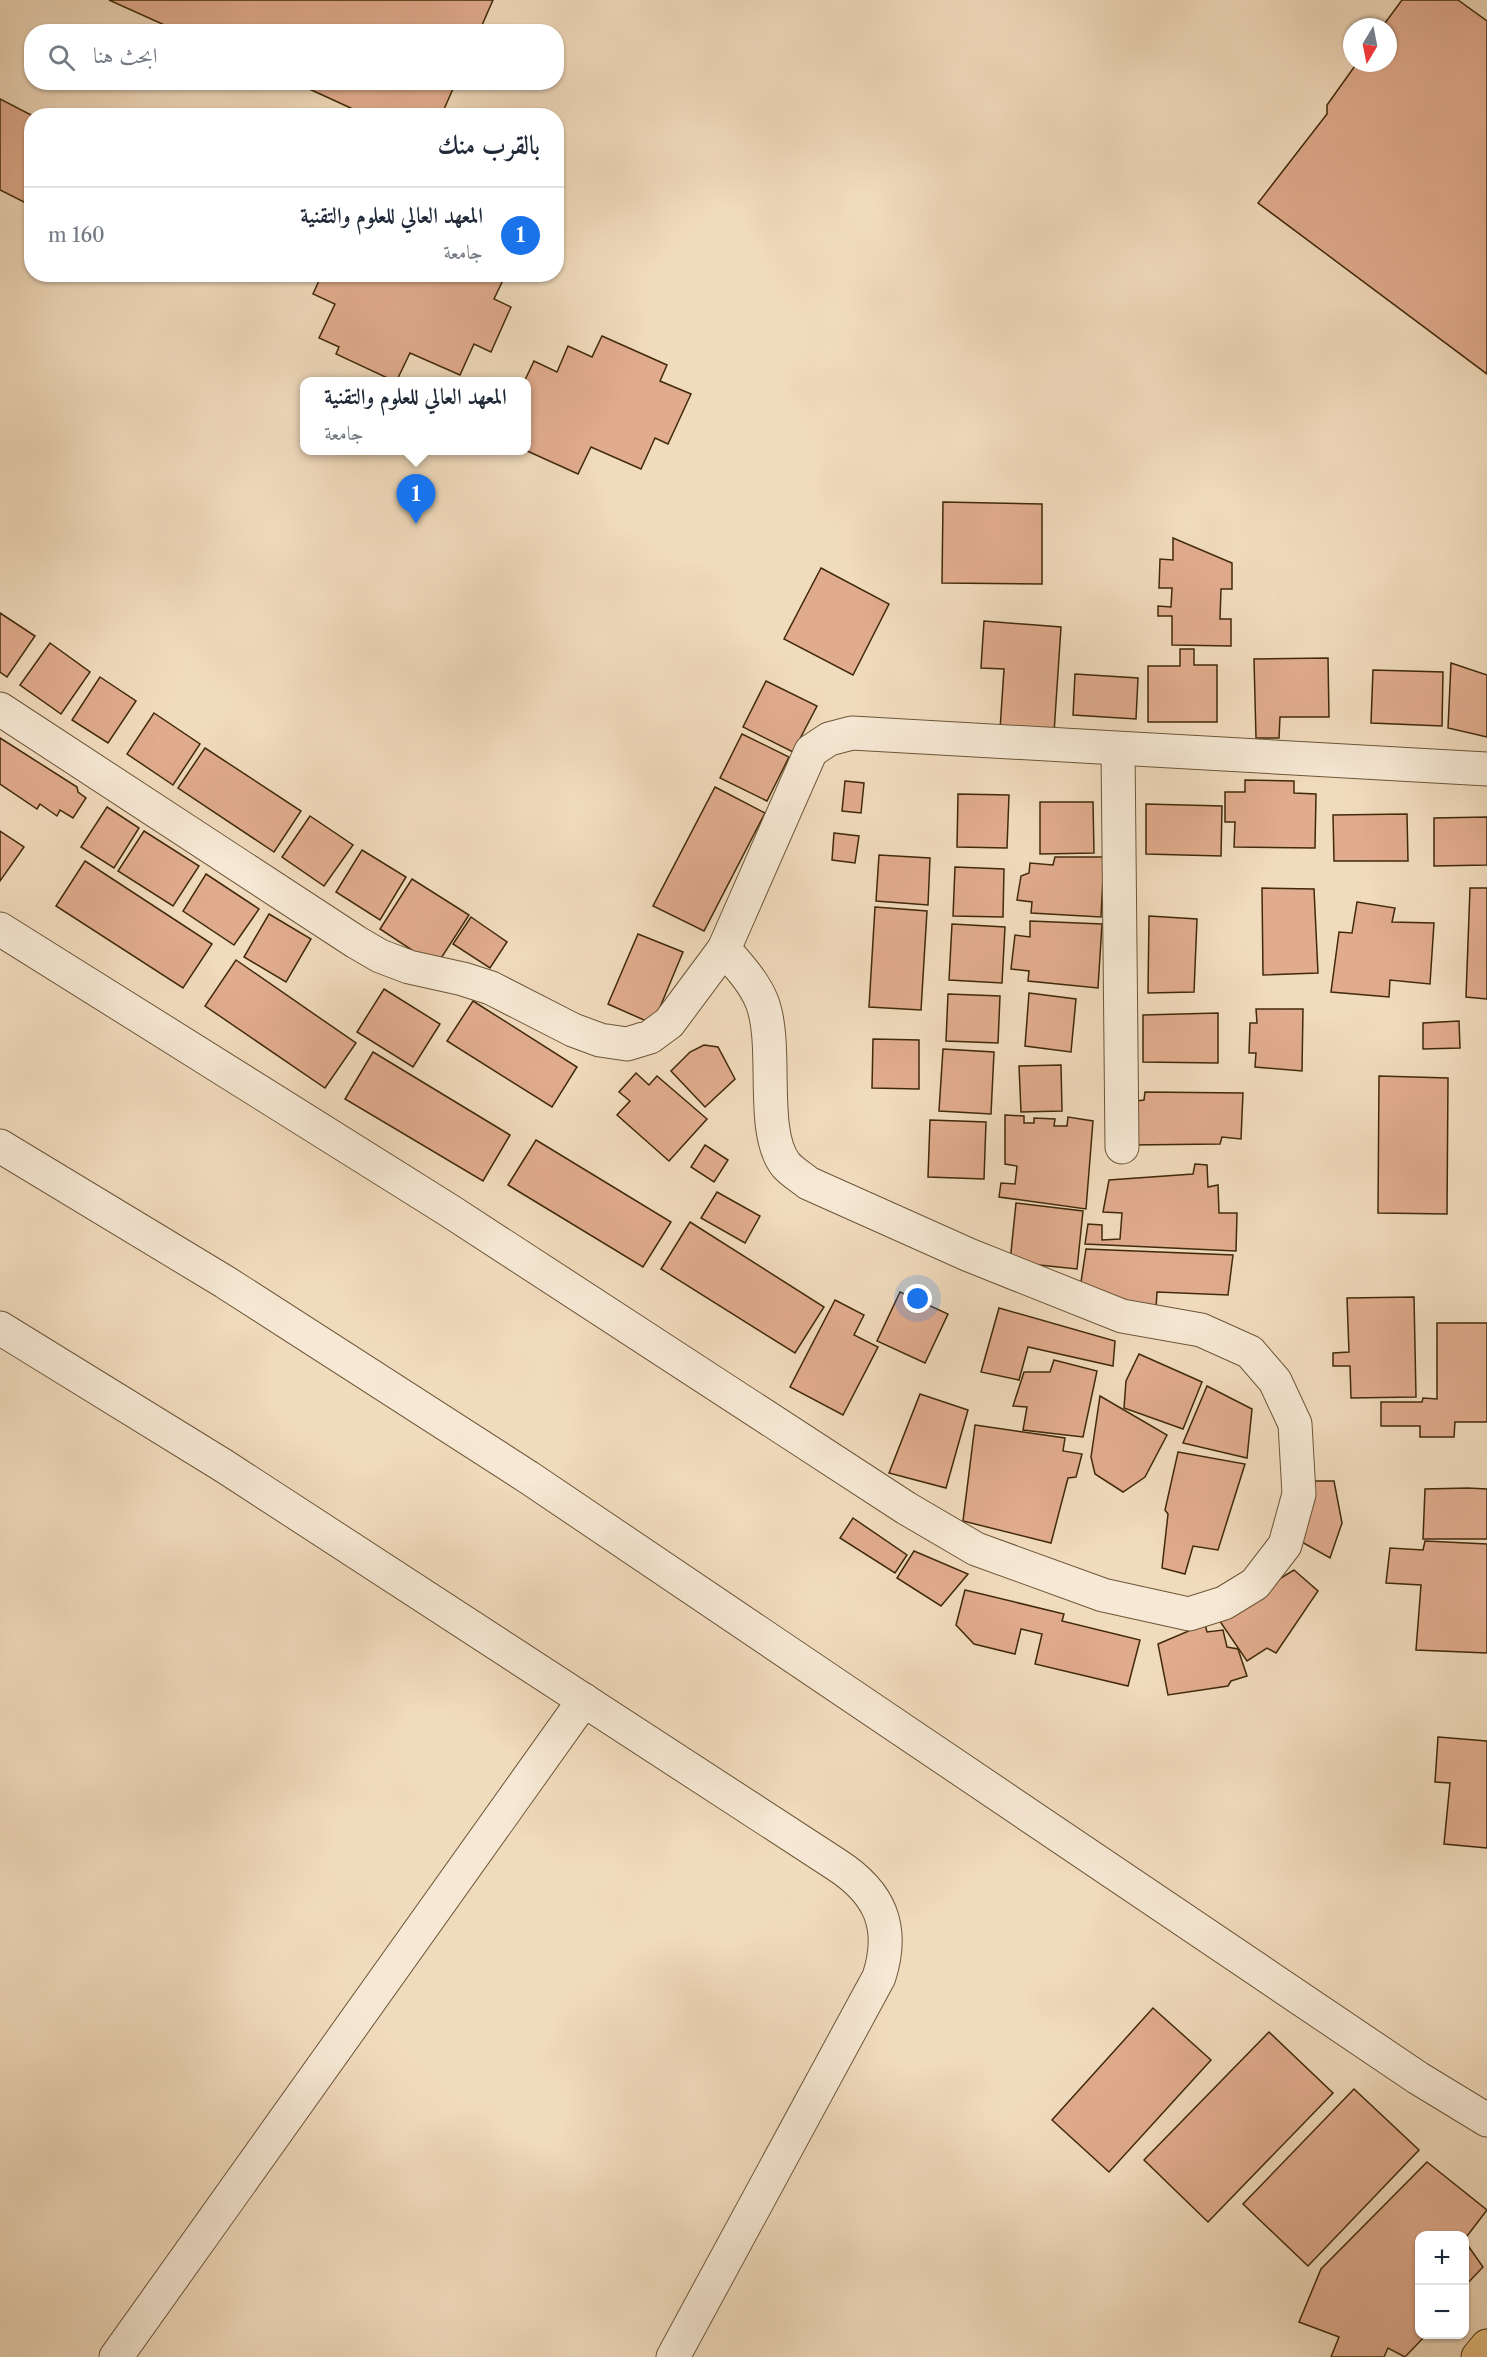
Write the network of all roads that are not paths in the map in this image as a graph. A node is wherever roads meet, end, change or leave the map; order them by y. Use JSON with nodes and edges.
{"nodes":[{"id":1,"x":0,"y":709,"type":"edge"},
{"id":2,"x":1118,"y":749,"type":"junction"},
{"id":3,"x":1487,"y":769,"type":"edge"},
{"id":4,"x":0,"y":928,"type":"edge"},
{"id":5,"x":724,"y":949,"type":"junction"},
{"id":6,"x":0,"y":1146,"type":"edge"},
{"id":7,"x":1122,"y":1147,"type":"dead end"},
{"id":8,"x":0,"y":1328,"type":"edge"},
{"id":9,"x":584,"y":1700,"type":"junction"},
{"id":10,"x":1487,"y":2120,"type":"edge"},
{"id":11,"x":1487,"y":2346,"type":"edge"},
{"id":12,"x":116,"y":2357,"type":"edge"},
{"id":13,"x":673,"y":2357,"type":"edge"},
{"id":14,"x":1478,"y":2357,"type":"edge"}],
"edges":[{"from":1,"to":5,"type":"street"},
{"from":2,"to":3,"type":"street"},
{"from":2,"to":5,"type":"street"},
{"from":2,"to":7,"type":"street"},
{"from":4,"to":5,"type":"street"},
{"from":6,"to":10,"type":"street"},
{"from":8,"to":9,"type":"street"},
{"from":9,"to":12,"type":"street"},
{"from":9,"to":13,"type":"street"},
{"from":11,"to":14,"type":"main road"}]}
